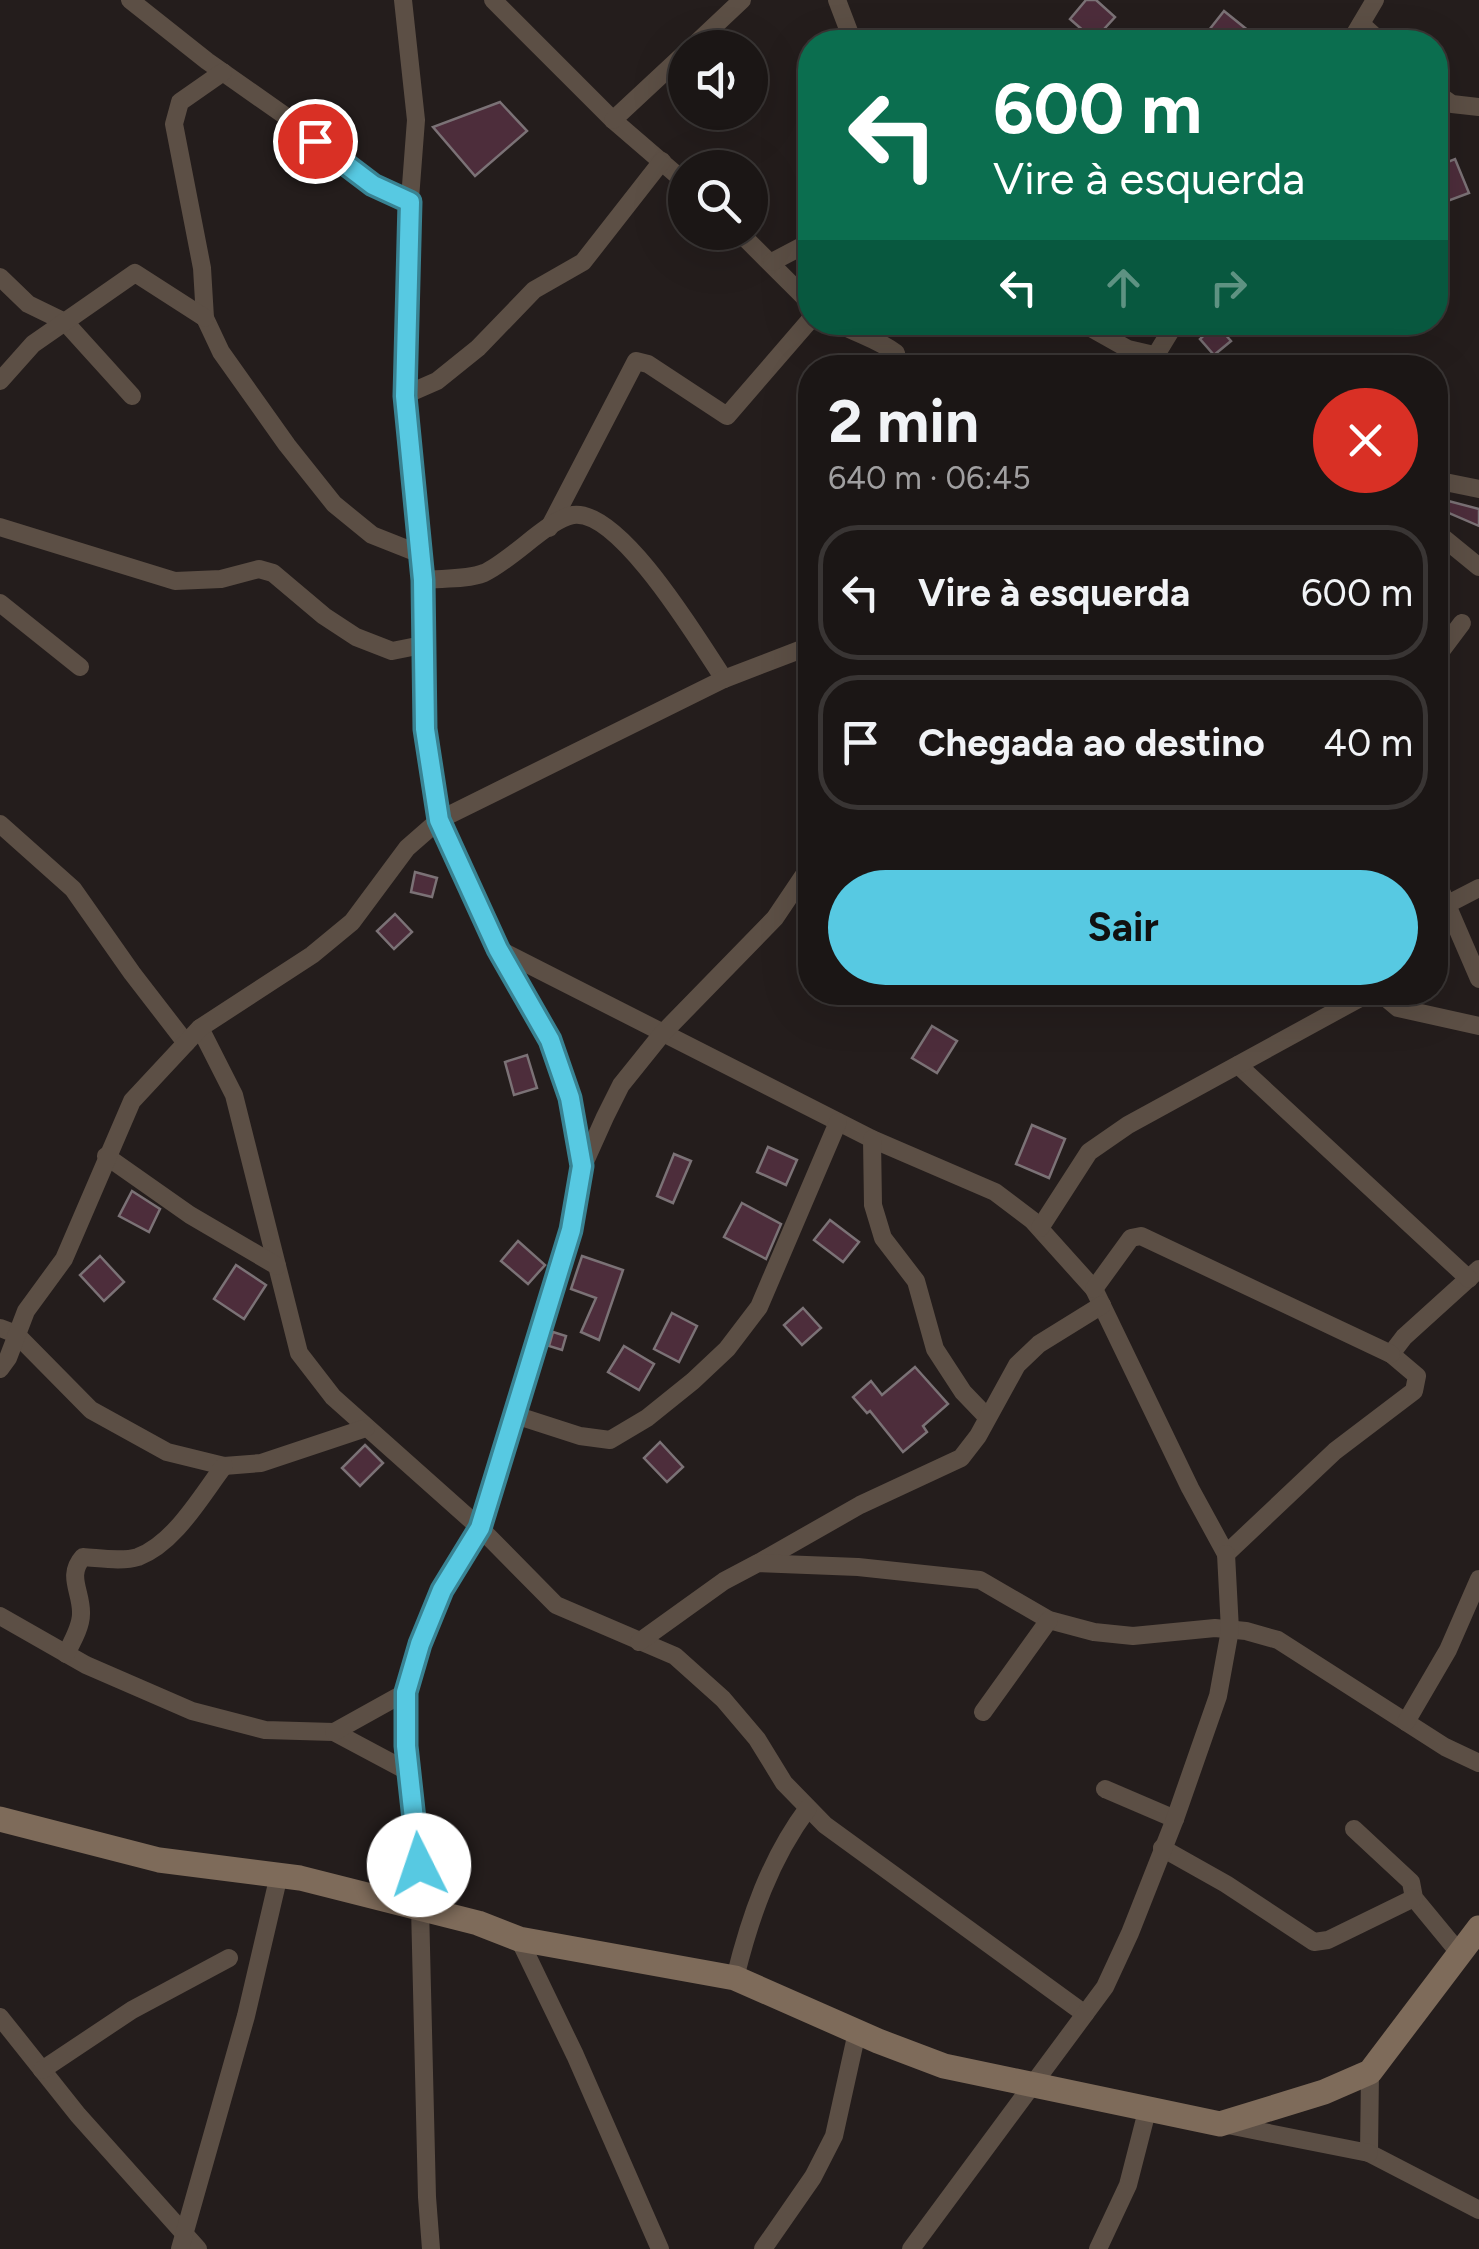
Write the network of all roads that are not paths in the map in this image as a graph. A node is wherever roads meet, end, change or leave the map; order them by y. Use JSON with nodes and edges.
{"nodes":[{"id":1,"x":130,"y":0,"type":"edge"},
{"id":2,"x":402,"y":0,"type":"edge"},
{"id":3,"x":493,"y":0,"type":"edge"},
{"id":4,"x":742,"y":0,"type":"edge"},
{"id":5,"x":837,"y":0,"type":"edge"},
{"id":6,"x":1375,"y":0,"type":"edge"},
{"id":7,"x":1361,"y":24,"type":"junction"},
{"id":8,"x":710,"y":30,"type":"edge"},
{"id":9,"x":848,"y":30,"type":"edge"},
{"id":10,"x":1357,"y":30,"type":"edge"},
{"id":11,"x":1368,"y":30,"type":"edge"},
{"id":12,"x":668,"y":69,"type":"edge"},
{"id":13,"x":223,"y":72,"type":"junction"},
{"id":14,"x":1448,"y":101,"type":"edge"},
{"id":15,"x":1479,"y":106,"type":"edge"},
{"id":16,"x":612,"y":120,"type":"junction"},
{"id":17,"x":662,"y":161,"type":"junction"},
{"id":18,"x":668,"y":166,"type":"edge"},
{"id":19,"x":410,"y":202,"type":"junction"},
{"id":20,"x":798,"y":248,"type":"edge"},
{"id":21,"x":759,"y":250,"type":"edge"},
{"id":22,"x":772,"y":262,"type":"junction"},
{"id":23,"x":0,"y":277,"type":"edge"},
{"id":24,"x":798,"y":289,"type":"edge"},
{"id":25,"x":205,"y":318,"type":"junction"},
{"id":26,"x":65,"y":322,"type":"junction"},
{"id":27,"x":798,"y":334,"type":"edge"},
{"id":28,"x":863,"y":335,"type":"edge"},
{"id":29,"x":1102,"y":335,"type":"edge"},
{"id":30,"x":896,"y":355,"type":"edge"},
{"id":31,"x":1138,"y":355,"type":"edge"},
{"id":32,"x":0,"y":380,"type":"edge"},
{"id":33,"x":132,"y":396,"type":"dead end"},
{"id":34,"x":405,"y":396,"type":"junction"},
{"id":35,"x":1448,"y":482,"type":"edge"},
{"id":36,"x":1479,"y":488,"type":"edge"},
{"id":37,"x":0,"y":528,"type":"edge"},
{"id":38,"x":549,"y":528,"type":"junction"},
{"id":39,"x":1448,"y":542,"type":"edge"},
{"id":40,"x":420,"y":554,"type":"junction"},
{"id":41,"x":1479,"y":567,"type":"edge"},
{"id":42,"x":423,"y":580,"type":"junction"},
{"id":43,"x":0,"y":602,"type":"edge"},
{"id":44,"x":1462,"y":623,"type":"dead end"},
{"id":45,"x":1448,"y":642,"type":"edge"},
{"id":46,"x":422,"y":645,"type":"junction"},
{"id":47,"x":798,"y":651,"type":"edge"},
{"id":48,"x":80,"y":667,"type":"dead end"},
{"id":49,"x":724,"y":679,"type":"junction"},
{"id":50,"x":439,"y":820,"type":"junction"},
{"id":51,"x":0,"y":824,"type":"edge"},
{"id":52,"x":798,"y":884,"type":"edge"},
{"id":53,"x":1479,"y":888,"type":"edge"},
{"id":54,"x":1448,"y":904,"type":"edge"},
{"id":55,"x":1448,"y":910,"type":"edge"},
{"id":56,"x":498,"y":949,"type":"junction"},
{"id":57,"x":1479,"y":980,"type":"edge"},
{"id":58,"x":1346,"y":1005,"type":"edge"},
{"id":59,"x":1394,"y":1005,"type":"edge"},
{"id":60,"x":1479,"y":1026,"type":"edge"},
{"id":61,"x":200,"y":1028,"type":"junction"},
{"id":62,"x":662,"y":1034,"type":"junction"},
{"id":63,"x":186,"y":1043,"type":"junction"},
{"id":64,"x":1238,"y":1065,"type":"junction"},
{"id":65,"x":838,"y":1122,"type":"junction"},
{"id":66,"x":872,"y":1139,"type":"junction"},
{"id":67,"x":106,"y":1156,"type":"junction"},
{"id":68,"x":582,"y":1166,"type":"junction"},
{"id":69,"x":1040,"y":1228,"type":"junction"},
{"id":70,"x":277,"y":1266,"type":"junction"},
{"id":71,"x":1474,"y":1274,"type":"edge"},
{"id":72,"x":1098,"y":1297,"type":"junction"},
{"id":73,"x":8,"y":1331,"type":"edge"},
{"id":74,"x":1392,"y":1354,"type":"junction"},
{"id":75,"x":0,"y":1369,"type":"edge"},
{"id":76,"x":515,"y":1415,"type":"junction"},
{"id":77,"x":987,"y":1417,"type":"junction"},
{"id":78,"x":366,"y":1428,"type":"junction"},
{"id":79,"x":224,"y":1466,"type":"junction"},
{"id":80,"x":480,"y":1528,"type":"junction"},
{"id":81,"x":1226,"y":1554,"type":"junction"},
{"id":82,"x":758,"y":1563,"type":"junction"},
{"id":83,"x":1479,"y":1578,"type":"edge"},
{"id":84,"x":0,"y":1616,"type":"edge"},
{"id":85,"x":1049,"y":1620,"type":"junction"},
{"id":86,"x":1230,"y":1630,"type":"junction"},
{"id":87,"x":639,"y":1642,"type":"junction"},
{"id":88,"x":66,"y":1654,"type":"junction"},
{"id":89,"x":406,"y":1692,"type":"junction"},
{"id":90,"x":982,"y":1712,"type":"dead end"},
{"id":91,"x":1406,"y":1722,"type":"junction"},
{"id":92,"x":334,"y":1732,"type":"junction"},
{"id":93,"x":1479,"y":1763,"type":"edge"},
{"id":94,"x":410,"y":1772,"type":"junction"},
{"id":95,"x":1105,"y":1789,"type":"dead end"},
{"id":96,"x":808,"y":1808,"type":"junction"},
{"id":97,"x":0,"y":1818,"type":"edge"},
{"id":98,"x":1176,"y":1819,"type":"junction"},
{"id":99,"x":1354,"y":1829,"type":"dead end"},
{"id":100,"x":1162,"y":1848,"type":"junction"},
{"id":101,"x":279,"y":1875,"type":"junction"},
{"id":102,"x":1414,"y":1898,"type":"junction"},
{"id":103,"x":418,"y":1910,"type":"junction"},
{"id":104,"x":1479,"y":1928,"type":"edge"},
{"id":105,"x":519,"y":1939,"type":"junction"},
{"id":106,"x":1461,"y":1956,"type":"junction"},
{"id":107,"x":229,"y":1958,"type":"dead end"},
{"id":108,"x":734,"y":1978,"type":"junction"},
{"id":109,"x":1085,"y":2014,"type":"junction"},
{"id":110,"x":0,"y":2017,"type":"edge"},
{"id":111,"x":857,"y":2032,"type":"junction"},
{"id":112,"x":42,"y":2070,"type":"junction"},
{"id":113,"x":1370,"y":2072,"type":"junction"},
{"id":114,"x":1034,"y":2084,"type":"junction"},
{"id":115,"x":1147,"y":2111,"type":"junction"},
{"id":116,"x":1220,"y":2124,"type":"junction"},
{"id":117,"x":1370,"y":2153,"type":"junction"},
{"id":118,"x":1479,"y":2210,"type":"edge"},
{"id":119,"x":187,"y":2245,"type":"edge"},
{"id":120,"x":431,"y":2249,"type":"edge"},
{"id":121,"x":660,"y":2249,"type":"edge"},
{"id":122,"x":762,"y":2249,"type":"edge"},
{"id":123,"x":911,"y":2249,"type":"edge"},
{"id":124,"x":1098,"y":2249,"type":"edge"}],
"edges":[{"from":1,"to":13,"type":"street"},
{"from":2,"to":19,"type":"street"},
{"from":3,"to":16,"type":"street"},
{"from":4,"to":8,"type":"street"},
{"from":5,"to":9,"type":"street"},
{"from":6,"to":7,"type":"street"},
{"from":7,"to":10,"type":"street"},
{"from":7,"to":11,"type":"street"},
{"from":12,"to":16,"type":"street"},
{"from":13,"to":19,"type":"street"},
{"from":13,"to":25,"type":"street"},
{"from":14,"to":15,"type":"street"},
{"from":16,"to":17,"type":"street"},
{"from":17,"to":18,"type":"street"},
{"from":17,"to":34,"type":"street"},
{"from":19,"to":34,"type":"street"},
{"from":20,"to":22,"type":"street"},
{"from":21,"to":22,"type":"street"},
{"from":22,"to":24,"type":"street"},
{"from":23,"to":26,"type":"street"},
{"from":25,"to":26,"type":"street"},
{"from":25,"to":40,"type":"street"},
{"from":26,"to":32,"type":"street"},
{"from":26,"to":33,"type":"street"},
{"from":27,"to":38,"type":"street"},
{"from":28,"to":30,"type":"street"},
{"from":29,"to":31,"type":"street"},
{"from":34,"to":40,"type":"street"},
{"from":35,"to":36,"type":"street"},
{"from":37,"to":46,"type":"street"},
{"from":38,"to":42,"type":"street"},
{"from":38,"to":49,"type":"street"},
{"from":39,"to":41,"type":"street"},
{"from":40,"to":42,"type":"street"},
{"from":42,"to":46,"type":"street"},
{"from":43,"to":48,"type":"street"},
{"from":44,"to":45,"type":"street"},
{"from":46,"to":50,"type":"street"},
{"from":47,"to":49,"type":"street"},
{"from":49,"to":50,"type":"street"},
{"from":50,"to":56,"type":"street"},
{"from":50,"to":61,"type":"street"},
{"from":51,"to":63,"type":"street"},
{"from":52,"to":62,"type":"street"},
{"from":53,"to":54,"type":"street"},
{"from":55,"to":57,"type":"street"},
{"from":56,"to":62,"type":"street"},
{"from":56,"to":68,"type":"street"},
{"from":58,"to":64,"type":"street"},
{"from":59,"to":60,"type":"street"},
{"from":61,"to":63,"type":"street"},
{"from":61,"to":70,"type":"street"},
{"from":62,"to":65,"type":"street"},
{"from":62,"to":68,"type":"street"},
{"from":63,"to":67,"type":"street"},
{"from":64,"to":69,"type":"street"},
{"from":64,"to":71,"type":"street"},
{"from":65,"to":66,"type":"street"},
{"from":65,"to":76,"type":"street"},
{"from":66,"to":69,"type":"street"},
{"from":66,"to":77,"type":"street"},
{"from":67,"to":70,"type":"street"},
{"from":67,"to":73,"type":"street"},
{"from":68,"to":76,"type":"street"},
{"from":69,"to":72,"type":"street"},
{"from":70,"to":78,"type":"street"},
{"from":71,"to":74,"type":"street"},
{"from":72,"to":74,"type":"street"},
{"from":72,"to":77,"type":"street"},
{"from":72,"to":81,"type":"street"},
{"from":73,"to":75,"type":"street"},
{"from":73,"to":79,"type":"street"},
{"from":74,"to":81,"type":"street"},
{"from":76,"to":80,"type":"street"},
{"from":77,"to":82,"type":"street"},
{"from":78,"to":79,"type":"street"},
{"from":78,"to":80,"type":"street"},
{"from":79,"to":88,"type":"street"},
{"from":80,"to":87,"type":"street"},
{"from":80,"to":89,"type":"street"},
{"from":81,"to":86,"type":"street"},
{"from":82,"to":85,"type":"street"},
{"from":82,"to":87,"type":"street"},
{"from":83,"to":91,"type":"street"},
{"from":84,"to":88,"type":"street"},
{"from":85,"to":86,"type":"street"},
{"from":85,"to":90,"type":"street"},
{"from":86,"to":91,"type":"street"},
{"from":86,"to":98,"type":"street"},
{"from":87,"to":96,"type":"street"},
{"from":88,"to":92,"type":"street"},
{"from":89,"to":92,"type":"street"},
{"from":89,"to":94,"type":"street"},
{"from":91,"to":93,"type":"street"},
{"from":92,"to":94,"type":"street"},
{"from":94,"to":103,"type":"street"},
{"from":95,"to":98,"type":"street"},
{"from":96,"to":108,"type":"street"},
{"from":96,"to":109,"type":"street"},
{"from":97,"to":101,"type":"street"},
{"from":98,"to":100,"type":"street"},
{"from":99,"to":102,"type":"street"},
{"from":100,"to":102,"type":"street"},
{"from":100,"to":109,"type":"street"},
{"from":101,"to":103,"type":"street"},
{"from":101,"to":119,"type":"street"},
{"from":102,"to":106,"type":"street"},
{"from":103,"to":105,"type":"street"},
{"from":103,"to":120,"type":"street"},
{"from":104,"to":106,"type":"street"},
{"from":105,"to":108,"type":"street"},
{"from":105,"to":121,"type":"street"},
{"from":106,"to":113,"type":"street"},
{"from":107,"to":112,"type":"street"},
{"from":108,"to":111,"type":"street"},
{"from":109,"to":114,"type":"street"},
{"from":110,"to":112,"type":"street"},
{"from":111,"to":114,"type":"street"},
{"from":111,"to":122,"type":"street"},
{"from":112,"to":119,"type":"street"},
{"from":113,"to":116,"type":"street"},
{"from":113,"to":117,"type":"street"},
{"from":114,"to":115,"type":"street"},
{"from":114,"to":123,"type":"street"},
{"from":115,"to":116,"type":"street"},
{"from":115,"to":124,"type":"street"},
{"from":116,"to":117,"type":"street"},
{"from":117,"to":118,"type":"street"}]}
